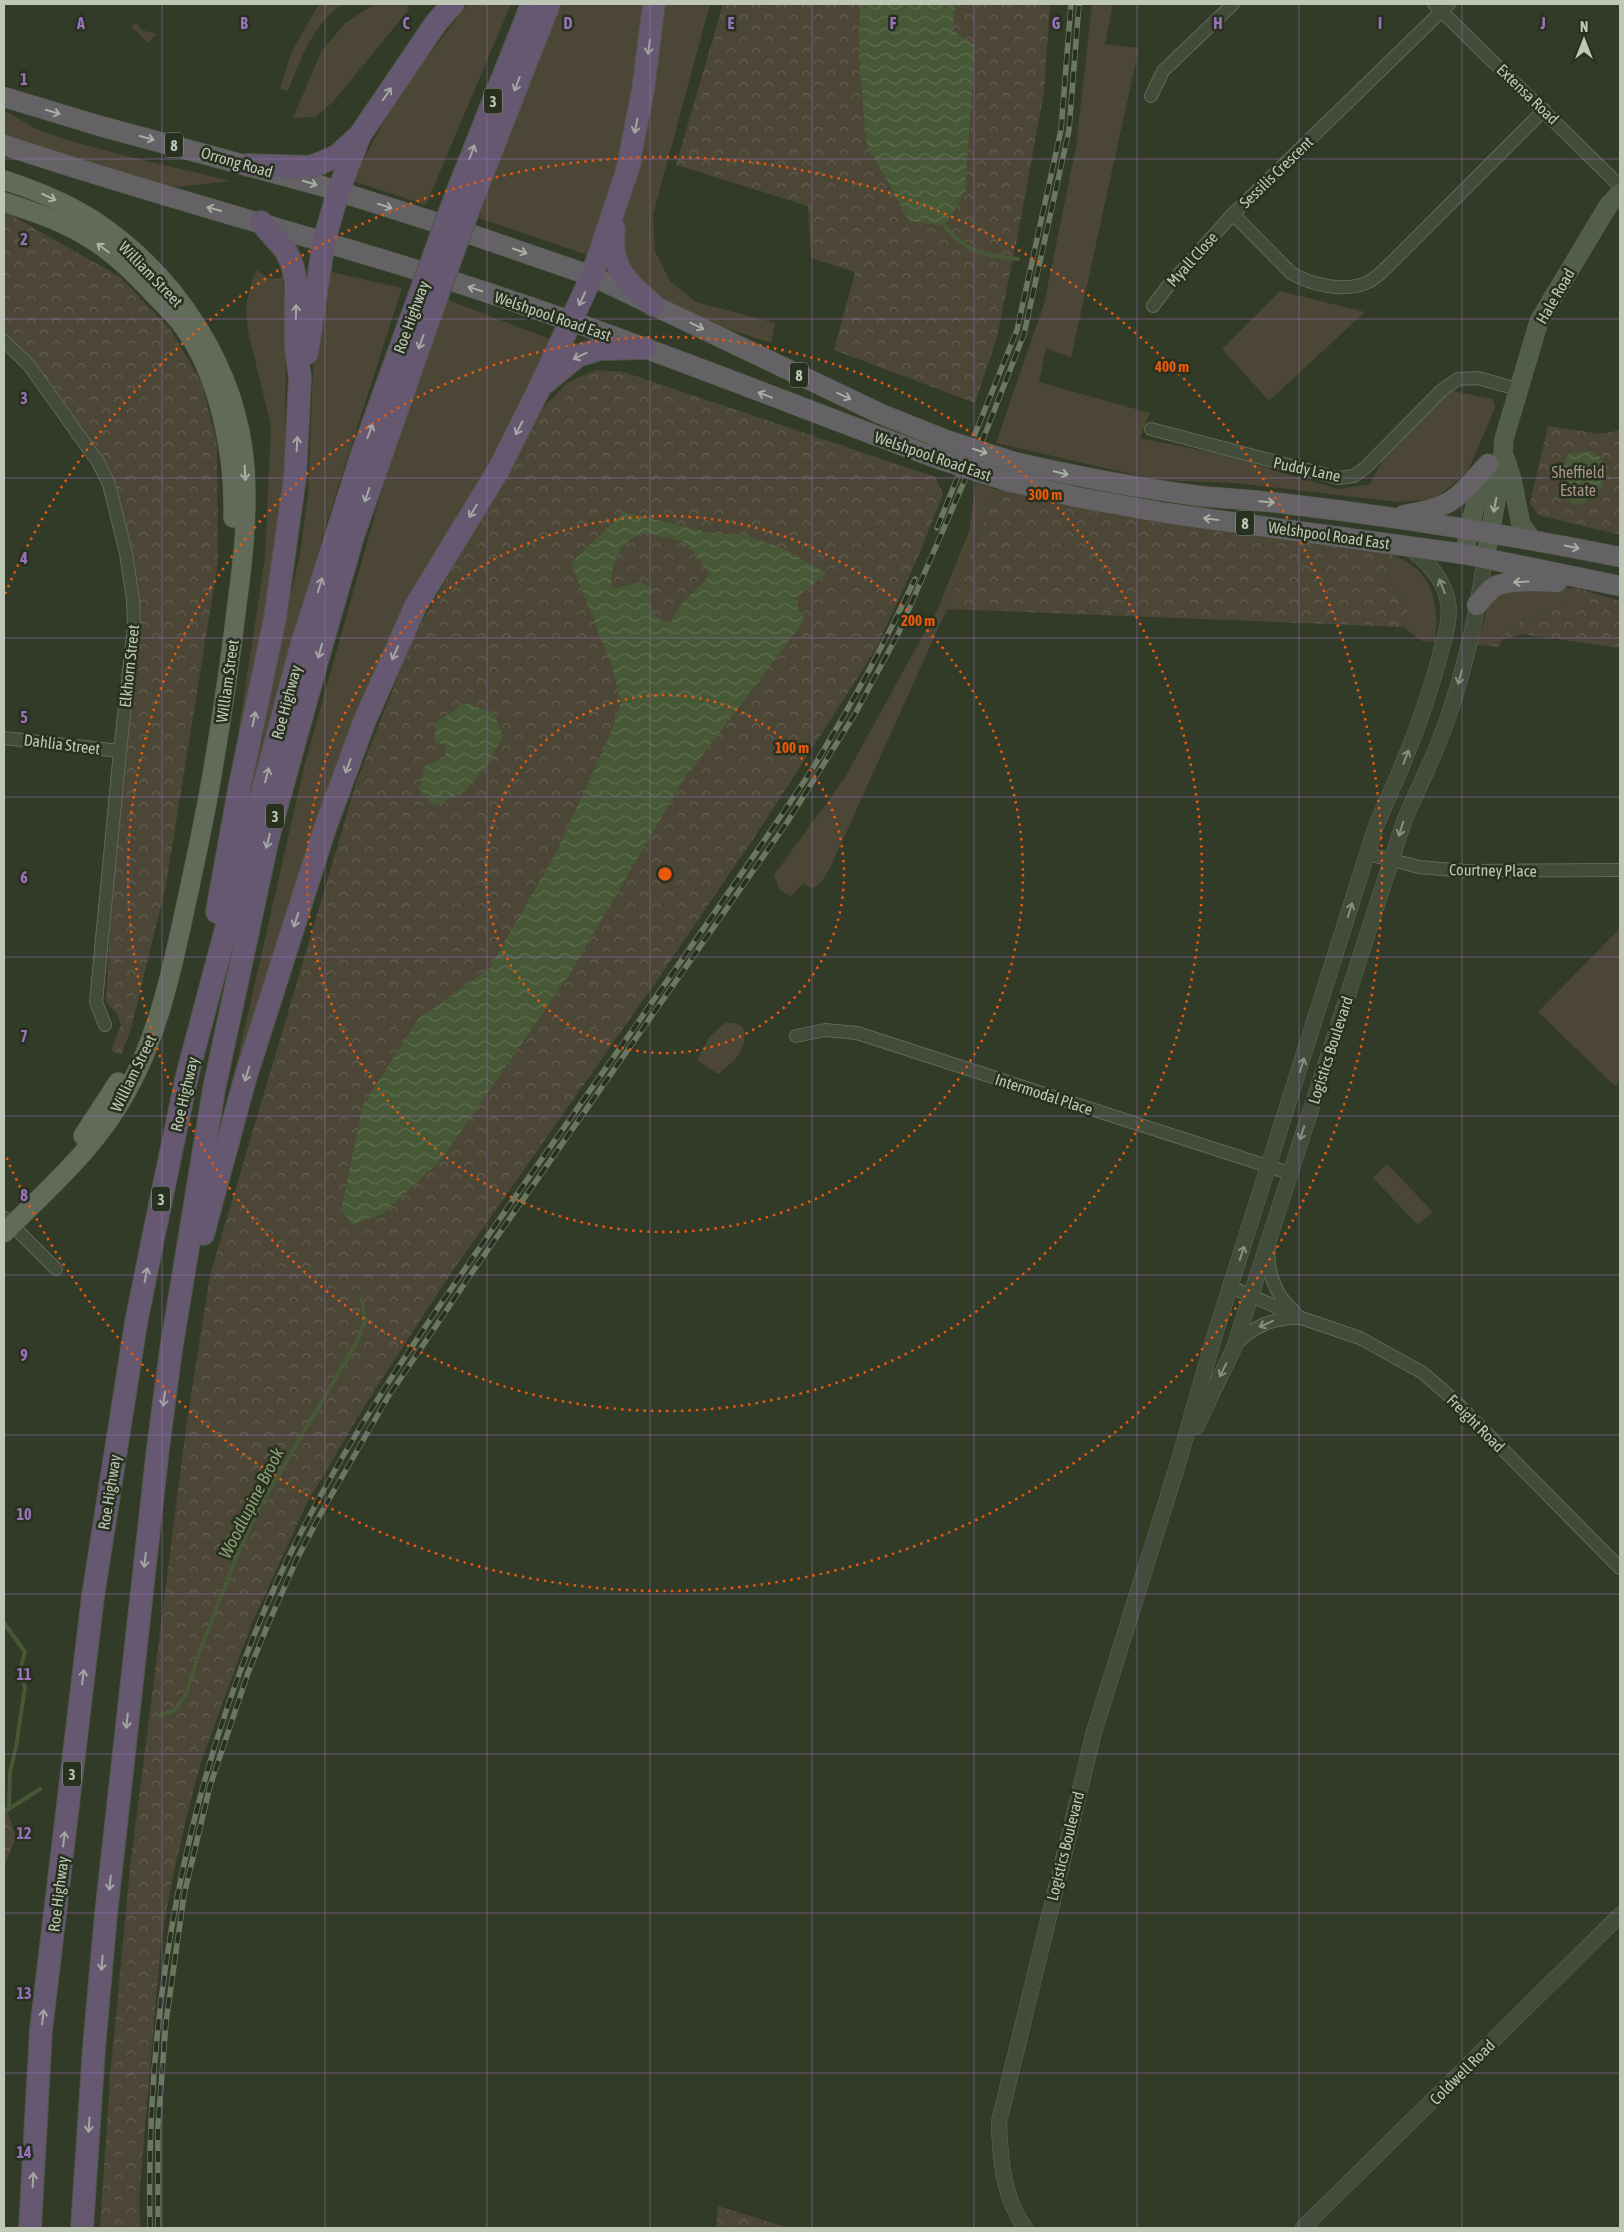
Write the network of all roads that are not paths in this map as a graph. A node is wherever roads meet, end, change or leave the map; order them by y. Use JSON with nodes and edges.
{"nodes":[{"id":1,"x":453,"y":4,"type":"edge"},
{"id":2,"x":532,"y":4,"type":"edge"},
{"id":3,"x":549,"y":4,"type":"edge"},
{"id":4,"x":654,"y":4,"type":"edge"},
{"id":5,"x":1233,"y":4,"type":"edge"},
{"id":6,"x":1441,"y":6,"type":"edge"},
{"id":7,"x":1151,"y":96,"type":"dead end"},
{"id":8,"x":4,"y":97,"type":"edge"},
{"id":9,"x":1544,"y":110,"type":"junction"},
{"id":10,"x":360,"y":135,"type":"junction"},
{"id":11,"x":4,"y":145,"type":"edge"},
{"id":12,"x":630,"y":162,"type":"junction"},
{"id":13,"x":248,"y":165,"type":"junction"},
{"id":14,"x":4,"y":180,"type":"edge"},
{"id":15,"x":1620,"y":186,"type":"edge"},
{"id":16,"x":338,"y":192,"type":"junction"},
{"id":17,"x":1620,"y":193,"type":"edge"},
{"id":18,"x":463,"y":200,"type":"junction"},
{"id":19,"x":4,"y":202,"type":"edge"},
{"id":20,"x":1232,"y":214,"type":"junction"},
{"id":21,"x":261,"y":222,"type":"junction"},
{"id":22,"x":440,"y":224,"type":"joint"},
{"id":23,"x":324,"y":241,"type":"junction"},
{"id":24,"x":592,"y":276,"type":"junction"},
{"id":25,"x":424,"y":286,"type":"junction"},
{"id":26,"x":653,"y":305,"type":"junction"},
{"id":27,"x":1153,"y":306,"type":"dead end"},
{"id":28,"x":571,"y":322,"type":"junction"},
{"id":29,"x":4,"y":341,"type":"edge"},
{"id":30,"x":644,"y":348,"type":"junction"},
{"id":31,"x":300,"y":378,"type":"junction"},
{"id":32,"x":540,"y":387,"type":"junction"},
{"id":33,"x":1517,"y":390,"type":"junction"},
{"id":34,"x":1151,"y":429,"type":"dead end"},
{"id":35,"x":1503,"y":445,"type":"junction"},
{"id":36,"x":1488,"y":464,"type":"junction"},
{"id":37,"x":1387,"y":517,"type":"junction"},
{"id":38,"x":1469,"y":530,"type":"junction"},
{"id":39,"x":1489,"y":533,"type":"junction"},
{"id":40,"x":1534,"y":540,"type":"junction"},
{"id":41,"x":1404,"y":545,"type":"junction"},
{"id":42,"x":1464,"y":554,"type":"junction"},
{"id":43,"x":1620,"y":556,"type":"edge"},
{"id":44,"x":1485,"y":558,"type":"junction"},
{"id":45,"x":1620,"y":586,"type":"edge"},
{"id":46,"x":1620,"y":595,"type":"edge"},
{"id":47,"x":1477,"y":605,"type":"junction"},
{"id":48,"x":4,"y":738,"type":"edge"},
{"id":49,"x":120,"y":751,"type":"junction"},
{"id":50,"x":1368,"y":854,"type":"junction"},
{"id":51,"x":1392,"y":861,"type":"junction"},
{"id":52,"x":1620,"y":870,"type":"edge"},
{"id":53,"x":105,"y":1025,"type":"dead end"},
{"id":54,"x":796,"y":1036,"type":"dead end"},
{"id":55,"x":187,"y":1076,"type":"junction"},
{"id":56,"x":1269,"y":1168,"type":"junction"},
{"id":57,"x":1289,"y":1173,"type":"junction"},
{"id":58,"x":6,"y":1224,"type":"edge"},
{"id":59,"x":1271,"y":1229,"type":"junction"},
{"id":60,"x":56,"y":1268,"type":"dead end"},
{"id":61,"x":1231,"y":1287,"type":"junction"},
{"id":62,"x":1251,"y":1294,"type":"junction"},
{"id":63,"x":1304,"y":1319,"type":"junction"},
{"id":64,"x":1234,"y":1346,"type":"junction"},
{"id":65,"x":171,"y":1350,"type":"junction"},
{"id":66,"x":1177,"y":1467,"type":"junction"},
{"id":67,"x":1620,"y":1568,"type":"edge"},
{"id":68,"x":1620,"y":1915,"type":"edge"},
{"id":69,"x":30,"y":2228,"type":"edge"},
{"id":70,"x":82,"y":2228,"type":"edge"},
{"id":71,"x":1025,"y":2228,"type":"edge"},
{"id":72,"x":1303,"y":2228,"type":"edge"}],
"edges":[{"from":10,"to":1,"type":"highway","one_way":true},
{"from":18,"to":2,"type":"highway","name":"Roe Highway","number":"3","one_way":true},
{"from":3,"to":18,"type":"highway","name":"Roe Highway","number":"3","one_way":true},
{"from":4,"to":12,"type":"highway","one_way":true},
{"from":5,"to":7,"type":"street"},
{"from":6,"to":9,"type":"street","name":"Extensa Road"},
{"from":6,"to":20,"type":"street","name":"Sessilis Crescent"},
{"from":8,"to":13,"type":"highway","name":"Orrong Road","number":"8","one_way":true},
{"from":9,"to":15,"type":"street","name":"Extensa Road"},
{"from":9,"to":20,"type":"street","name":"Sessilis Crescent"},
{"from":10,"to":13,"type":"highway"},
{"from":10,"to":16,"type":"highway"},
{"from":21,"to":11,"type":"highway","number":"8","one_way":true},
{"from":12,"to":24,"type":"highway"},
{"from":12,"to":26,"type":"highway"},
{"from":13,"to":16,"type":"highway","name":"Orrong Road","number":"8","one_way":true},
{"from":14,"to":58,"type":"main road","name":"William Street","one_way":true},
{"from":16,"to":22,"type":"highway","name":"Orrong Road","number":"8","one_way":true},
{"from":16,"to":23,"type":"highway"},
{"from":17,"to":33,"type":"main road","name":"Hale Road"},
{"from":18,"to":25,"type":"highway","name":"Roe Highway","number":"3","bridge":true},
{"from":58,"to":19,"type":"main road","name":"William Street","one_way":true},
{"from":20,"to":27,"type":"street","name":"Myall Close"},
{"from":21,"to":23,"type":"highway","number":"8"},
{"from":31,"to":21,"type":"highway","one_way":true},
{"from":22,"to":24,"type":"highway","name":"Welshpool Road East","number":"8","one_way":true},
{"from":23,"to":25,"type":"highway","number":"8"},
{"from":23,"to":31,"type":"highway"},
{"from":24,"to":26,"type":"highway","name":"Welshpool Road East","number":"8"},
{"from":24,"to":28,"type":"highway","one_way":true},
{"from":28,"to":25,"type":"highway","name":"Welshpool Road East","number":"8","one_way":true},
{"from":55,"to":25,"type":"highway","name":"Roe Highway","number":"3","one_way":true},
{"from":25,"to":65,"type":"highway","name":"Roe Highway","number":"3","one_way":true},
{"from":26,"to":37,"type":"highway","name":"Welshpool Road East","number":"8","one_way":true,"bridge":true},
{"from":28,"to":30,"type":"highway","name":"Welshpool Road East","number":"8"},
{"from":28,"to":32,"type":"highway"},
{"from":29,"to":49,"type":"street","name":"Elkhorn Street"},
{"from":30,"to":32,"type":"highway","one_way":true},
{"from":41,"to":30,"type":"highway","name":"Welshpool Road East","number":"8","one_way":true,"bridge":true},
{"from":55,"to":31,"type":"highway","one_way":true},
{"from":32,"to":65,"type":"highway","one_way":true},
{"from":33,"to":34,"type":"street","name":"Puddy Lane"},
{"from":33,"to":35,"type":"main road","name":"Hale Road"},
{"from":35,"to":36,"type":"main road","name":"Hale Road"},
{"from":35,"to":39,"type":"main road","name":"Hale Road","one_way":true},
{"from":35,"to":40,"type":"main road"},
{"from":36,"to":37,"type":"highway"},
{"from":36,"to":38,"type":"main road","name":"Hale Road"},
{"from":37,"to":38,"type":"highway","name":"Welshpool Road East","number":"8"},
{"from":38,"to":39,"type":"highway","name":"Welshpool Road East","number":"8"},
{"from":38,"to":42,"type":"main road","name":"Hale Road"},
{"from":39,"to":40,"type":"highway","name":"Welshpool Road East","number":"8"},
{"from":39,"to":44,"type":"main road","name":"Hale Road"},
{"from":40,"to":43,"type":"highway","name":"Welshpool Road East","number":"8","one_way":true},
{"from":41,"to":42,"type":"highway","name":"Welshpool Road East","number":"8"},
{"from":50,"to":41,"type":"street","name":"Logistics Boulevard","one_way":true},
{"from":42,"to":44,"type":"highway","name":"Welshpool Road East","number":"8"},
{"from":44,"to":45,"type":"highway","name":"Welshpool Road East","number":"8"},
{"from":44,"to":47,"type":"street","name":"Logistics Boulevard"},
{"from":46,"to":47,"type":"highway","one_way":true},
{"from":47,"to":51,"type":"street","name":"Logistics Boulevard","one_way":true},
{"from":48,"to":49,"type":"street","name":"Dahlia Street"},
{"from":49,"to":53,"type":"street","name":"Elkhorn Street"},
{"from":50,"to":51,"type":"street","name":"Courtney Place"},
{"from":56,"to":50,"type":"street","name":"Logistics Boulevard","one_way":true},
{"from":51,"to":52,"type":"street","name":"Courtney Place"},
{"from":51,"to":57,"type":"street","name":"Logistics Boulevard","one_way":true},
{"from":54,"to":56,"type":"street","name":"Intermodal Place"},
{"from":69,"to":55,"type":"highway","name":"Roe Highway","number":"3","one_way":true},
{"from":56,"to":57,"type":"street","name":"Intermodal Place"},
{"from":61,"to":56,"type":"street","name":"Logistics Boulevard","one_way":true},
{"from":57,"to":59,"type":"street","name":"Logistics Boulevard"},
{"from":58,"to":60,"type":"street"},
{"from":59,"to":62,"type":"street","name":"Logistics Boulevard"},
{"from":59,"to":63,"type":"street","name":"Freight Road"},
{"from":61,"to":62,"type":"street","name":"Freight Road"},
{"from":61,"to":66,"type":"street","name":"Logistics Boulevard"},
{"from":62,"to":63,"type":"street","name":"Freight Road"},
{"from":62,"to":64,"type":"street","name":"Logistics Boulevard"},
{"from":63,"to":64,"type":"street","name":"Freight Road","one_way":true},
{"from":63,"to":67,"type":"street","name":"Freight Road"},
{"from":64,"to":66,"type":"street","name":"Logistics Boulevard","one_way":true},
{"from":65,"to":70,"type":"highway","name":"Roe Highway","number":"3","one_way":true},
{"from":66,"to":71,"type":"street","name":"Logistics Boulevard"},
{"from":68,"to":72,"type":"street","name":"Coldwell Road"}]}
